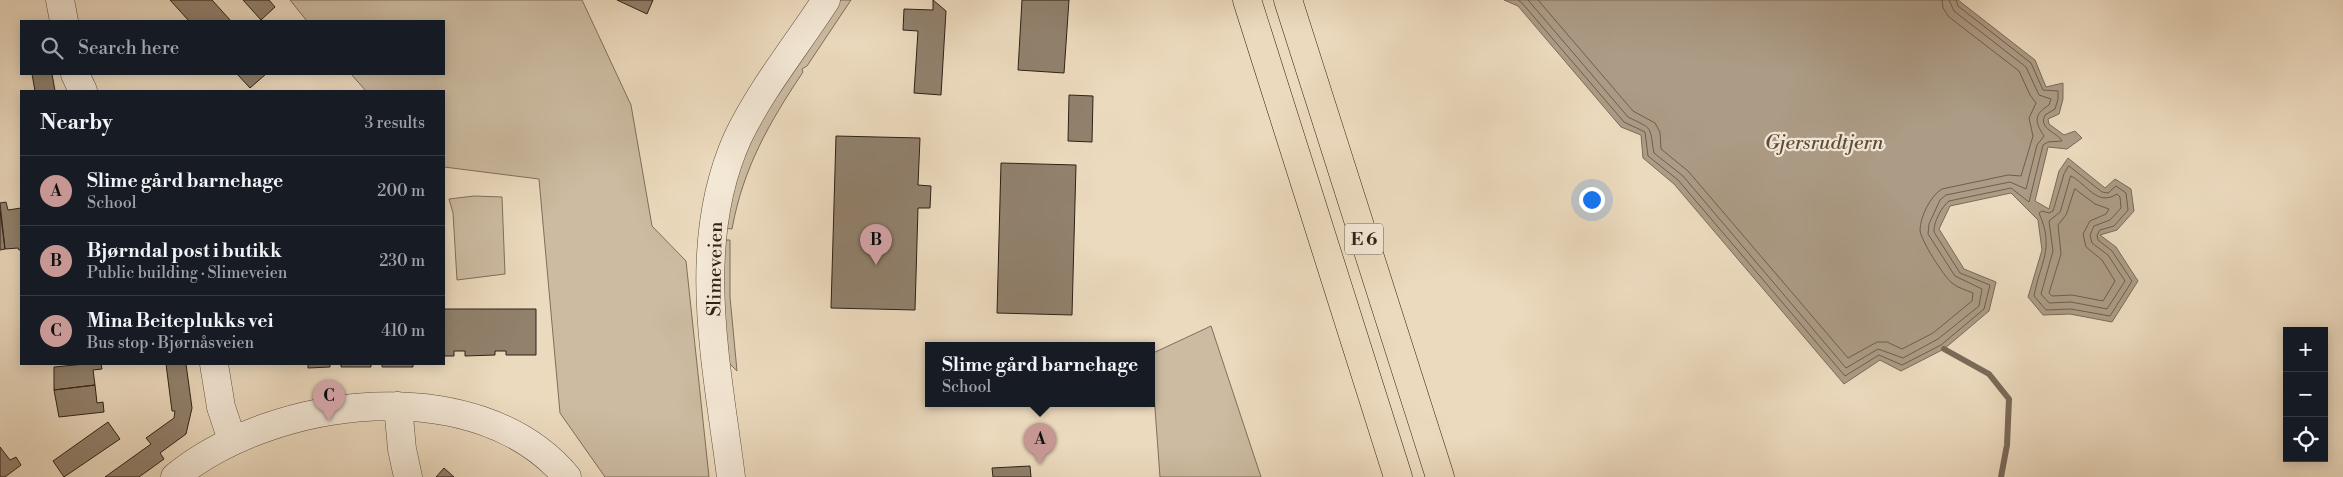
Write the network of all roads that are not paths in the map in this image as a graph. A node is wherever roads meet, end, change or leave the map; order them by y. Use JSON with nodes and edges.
{"nodes":[{"id":1,"x":60,"y":0,"type":"edge"},
{"id":2,"x":826,"y":0,"type":"edge"},
{"id":3,"x":1247,"y":0,"type":"edge"},
{"id":4,"x":1288,"y":0,"type":"edge"},
{"id":5,"x":64,"y":20,"type":"edge"},
{"id":6,"x":75,"y":75,"type":"edge"},
{"id":7,"x":83,"y":90,"type":"edge"},
{"id":8,"x":214,"y":365,"type":"edge"},
{"id":9,"x":398,"y":406,"type":"junction"},
{"id":10,"x":232,"y":440,"type":"junction"},
{"id":11,"x":175,"y":477,"type":"edge"},
{"id":12,"x":408,"y":477,"type":"edge"},
{"id":13,"x":567,"y":477,"type":"edge"},
{"id":14,"x":731,"y":477,"type":"edge"},
{"id":15,"x":1398,"y":477,"type":"edge"},
{"id":16,"x":1440,"y":477,"type":"edge"}],
"edges":[{"from":1,"to":5,"type":"street"},
{"from":2,"to":14,"type":"street","name":"Slimeveien"},
{"from":3,"to":15,"type":"highway","number":"E 6"},
{"from":4,"to":16,"type":"highway","number":"E 6"},
{"from":6,"to":7,"type":"street"},
{"from":8,"to":10,"type":"street"},
{"from":9,"to":10,"type":"street"},
{"from":9,"to":12,"type":"street"},
{"from":9,"to":13,"type":"street"},
{"from":10,"to":11,"type":"street"}]}
